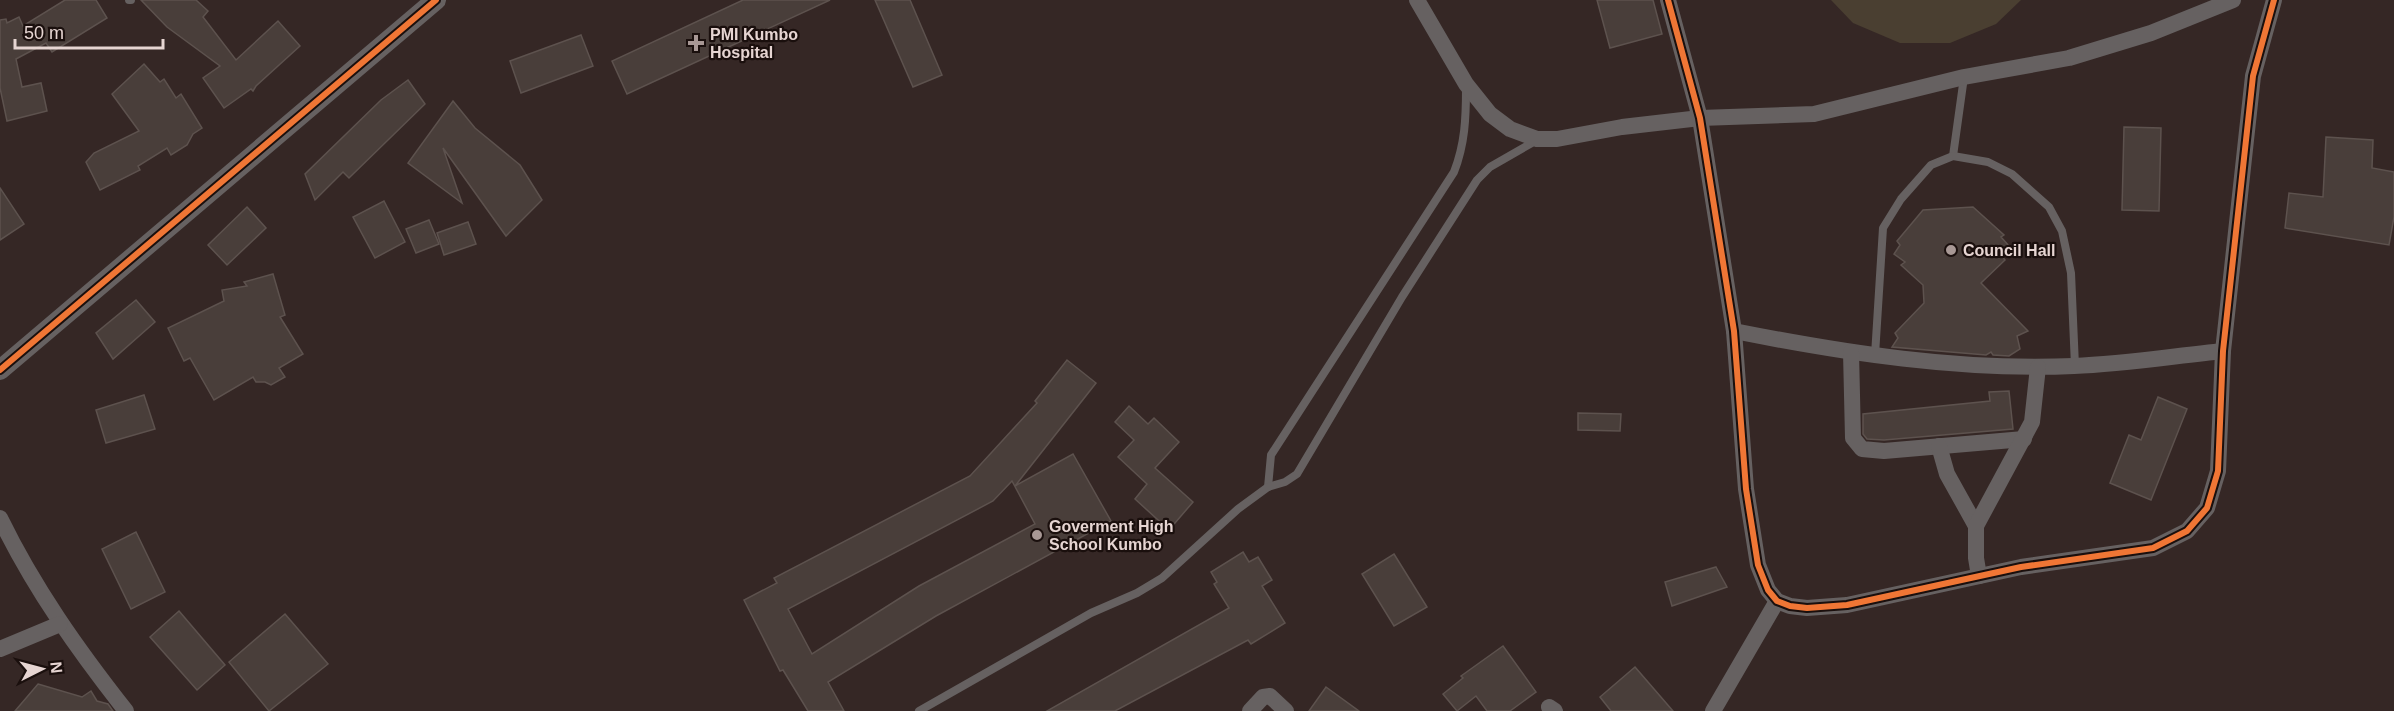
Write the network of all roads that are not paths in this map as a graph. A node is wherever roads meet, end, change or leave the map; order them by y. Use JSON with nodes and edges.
{"nodes":[{"id":1,"x":436,"y":0,"type":"edge"},
{"id":2,"x":1416,"y":0,"type":"edge"},
{"id":3,"x":1668,"y":0,"type":"edge"},
{"id":4,"x":2233,"y":0,"type":"edge"},
{"id":5,"x":2274,"y":0,"type":"edge"},
{"id":6,"x":1964,"y":77,"type":"junction"},
{"id":7,"x":1466,"y":84,"type":"junction"},
{"id":8,"x":1700,"y":118,"type":"junction"},
{"id":9,"x":1537,"y":140,"type":"junction"},
{"id":10,"x":1953,"y":156,"type":"junction"},
{"id":11,"x":1734,"y":331,"type":"junction"},
{"id":12,"x":2223,"y":351,"type":"junction"},
{"id":13,"x":1851,"y":352,"type":"junction"},
{"id":14,"x":1875,"y":355,"type":"junction"},
{"id":15,"x":2075,"y":366,"type":"junction"},
{"id":16,"x":2038,"y":367,"type":"junction"},
{"id":17,"x":0,"y":370,"type":"edge"},
{"id":18,"x":2024,"y":439,"type":"junction"},
{"id":19,"x":1939,"y":446,"type":"junction"},
{"id":20,"x":1268,"y":487,"type":"junction"},
{"id":21,"x":0,"y":518,"type":"edge"},
{"id":22,"x":1976,"y":526,"type":"junction"},
{"id":23,"x":1979,"y":576,"type":"junction"},
{"id":24,"x":1777,"y":601,"type":"junction"},
{"id":25,"x":60,"y":624,"type":"junction"},
{"id":26,"x":0,"y":649,"type":"edge"},
{"id":27,"x":126,"y":711,"type":"edge"},
{"id":28,"x":919,"y":711,"type":"edge"},
{"id":29,"x":1250,"y":711,"type":"edge"},
{"id":30,"x":1286,"y":711,"type":"edge"},
{"id":31,"x":1713,"y":711,"type":"edge"}],
"edges":[{"from":1,"to":17,"type":"street"},
{"from":2,"to":7,"type":"street"},
{"from":3,"to":8,"type":"street"},
{"from":4,"to":6,"type":"street"},
{"from":5,"to":12,"type":"street"},
{"from":6,"to":8,"type":"street"},
{"from":6,"to":10,"type":"lane"},
{"from":7,"to":9,"type":"street"},
{"from":7,"to":20,"type":"lane"},
{"from":8,"to":9,"type":"street"},
{"from":8,"to":11,"type":"street"},
{"from":9,"to":20,"type":"lane"},
{"from":10,"to":14,"type":"lane"},
{"from":10,"to":15,"type":"lane"},
{"from":11,"to":13,"type":"street"},
{"from":11,"to":24,"type":"street"},
{"from":12,"to":15,"type":"street"},
{"from":12,"to":23,"type":"street"},
{"from":13,"to":14,"type":"street"},
{"from":13,"to":19,"type":"street"},
{"from":14,"to":16,"type":"street"},
{"from":15,"to":16,"type":"street"},
{"from":16,"to":18,"type":"street"},
{"from":18,"to":19,"type":"street"},
{"from":18,"to":22,"type":"street"},
{"from":19,"to":22,"type":"street"},
{"from":20,"to":28,"type":"lane"},
{"from":21,"to":25,"type":"street"},
{"from":22,"to":23,"type":"street"},
{"from":23,"to":24,"type":"street"},
{"from":24,"to":31,"type":"street"},
{"from":25,"to":26,"type":"street"},
{"from":25,"to":27,"type":"street"},
{"from":29,"to":30,"type":"street"}]}
